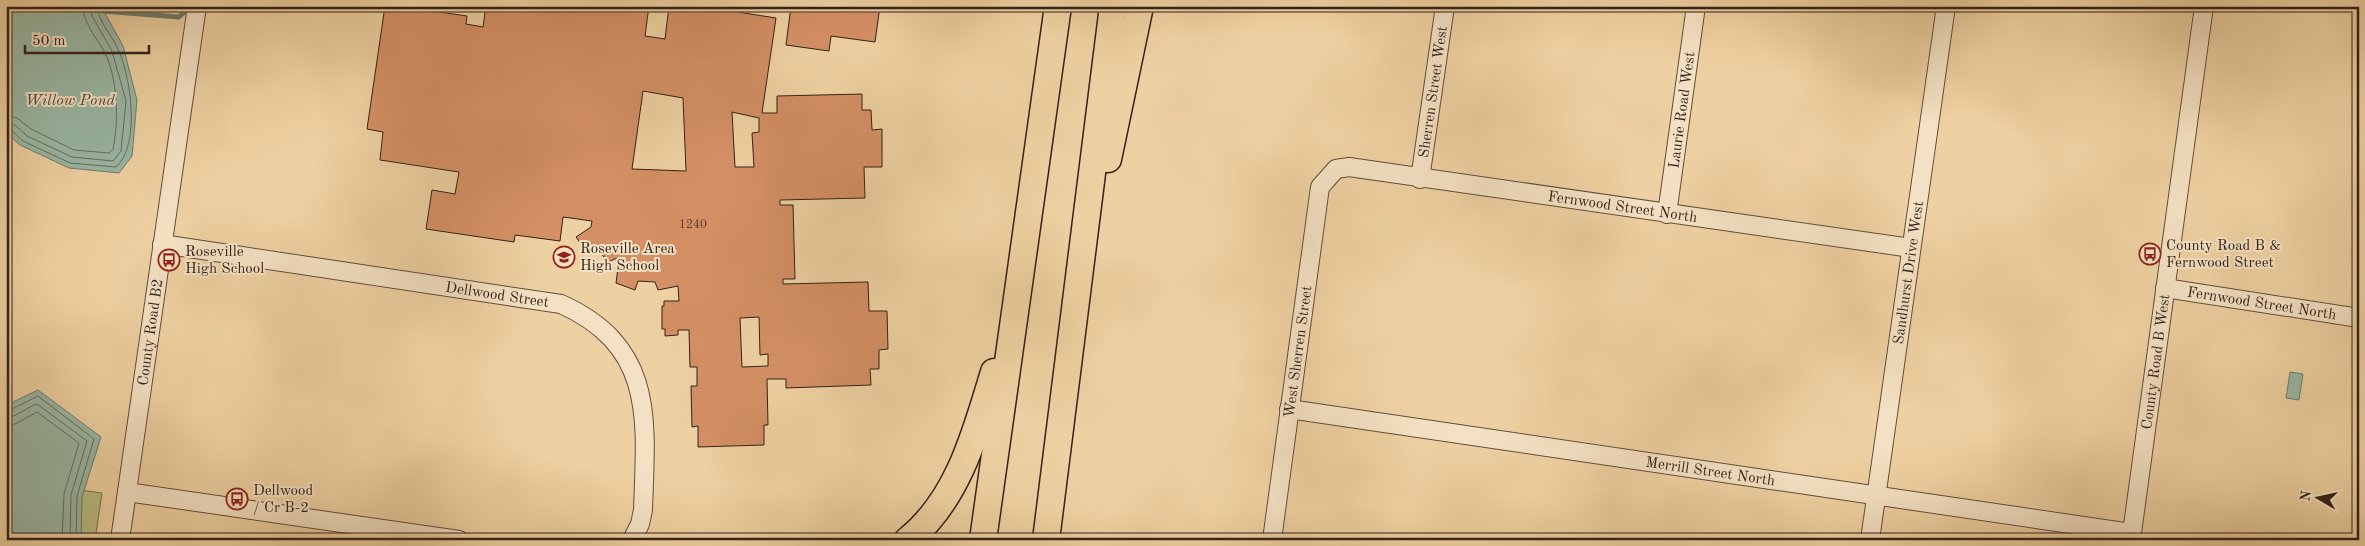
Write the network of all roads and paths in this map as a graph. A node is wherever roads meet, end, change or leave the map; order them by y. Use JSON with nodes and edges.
{"nodes":[{"id":1,"x":197,"y":6,"type":"edge"},
{"id":2,"x":1058,"y":6,"type":"edge"},
{"id":3,"x":1112,"y":6,"type":"edge"},
{"id":4,"x":1140,"y":6,"type":"edge"},
{"id":5,"x":1445,"y":6,"type":"edge"},
{"id":6,"x":1696,"y":6,"type":"edge"},
{"id":7,"x":1946,"y":6,"type":"edge"},
{"id":8,"x":2204,"y":6,"type":"edge"},
{"id":9,"x":1336,"y":169,"type":"joint"},
{"id":10,"x":1420,"y":179,"type":"junction"},
{"id":11,"x":1667,"y":214,"type":"junction"},
{"id":12,"x":162,"y":244,"type":"junction"},
{"id":13,"x":1911,"y":248,"type":"junction"},
{"id":14,"x":1021,"y":280,"type":"junction"},
{"id":15,"x":2165,"y":288,"type":"junction"},
{"id":16,"x":1074,"y":311,"type":"junction"},
{"id":17,"x":2359,"y":318,"type":"edge"},
{"id":18,"x":1289,"y":409,"type":"junction"},
{"id":19,"x":127,"y":492,"type":"junction"},
{"id":20,"x":1876,"y":494,"type":"junction"},
{"id":21,"x":2131,"y":536,"type":"edge"},
{"id":22,"x":120,"y":540,"type":"edge"},
{"id":23,"x":460,"y":540,"type":"edge"},
{"id":24,"x":632,"y":540,"type":"edge"},
{"id":25,"x":908,"y":540,"type":"edge"},
{"id":26,"x":983,"y":540,"type":"edge"},
{"id":27,"x":1046,"y":540,"type":"edge"},
{"id":28,"x":1272,"y":540,"type":"edge"},
{"id":29,"x":1870,"y":540,"type":"edge"}],
"edges":[{"from":1,"to":12,"type":"street","name":"County Road B2"},
{"from":2,"to":14,"type":"highway"},
{"from":3,"to":16,"type":"highway"},
{"from":4,"to":16,"type":"highway"},
{"from":5,"to":10,"type":"street","name":"Sherren Street West"},
{"from":6,"to":11,"type":"street","name":"Laurie Road West"},
{"from":7,"to":13,"type":"street","name":"Sandhurst Drive West"},
{"from":8,"to":15,"type":"street","name":"County Road B West"},
{"from":9,"to":10,"type":"street","name":"Fernwood Street North"},
{"from":9,"to":18,"type":"street","name":"West Sherren Street"},
{"from":10,"to":11,"type":"street","name":"Fernwood Street North"},
{"from":11,"to":13,"type":"street","name":"Fernwood Street North"},
{"from":12,"to":19,"type":"street","name":"County Road B2"},
{"from":12,"to":24,"type":"street","name":"Dellwood Street"},
{"from":13,"to":20,"type":"street","name":"Sandhurst Drive West"},
{"from":14,"to":25,"type":"highway"},
{"from":14,"to":26,"type":"highway"},
{"from":15,"to":17,"type":"street","name":"Fernwood Street North"},
{"from":15,"to":21,"type":"street","name":"County Road B West"},
{"from":16,"to":27,"type":"highway"},
{"from":18,"to":20,"type":"street","name":"Merrill Street North"},
{"from":18,"to":28,"type":"street","name":"West Sherren Street"},
{"from":19,"to":22,"type":"street","name":"County Road B2"},
{"from":19,"to":23,"type":"street"},
{"from":20,"to":21,"type":"street","name":"Merrill Street North"},
{"from":20,"to":29,"type":"street","name":"Sandhurst Drive West"}]}
